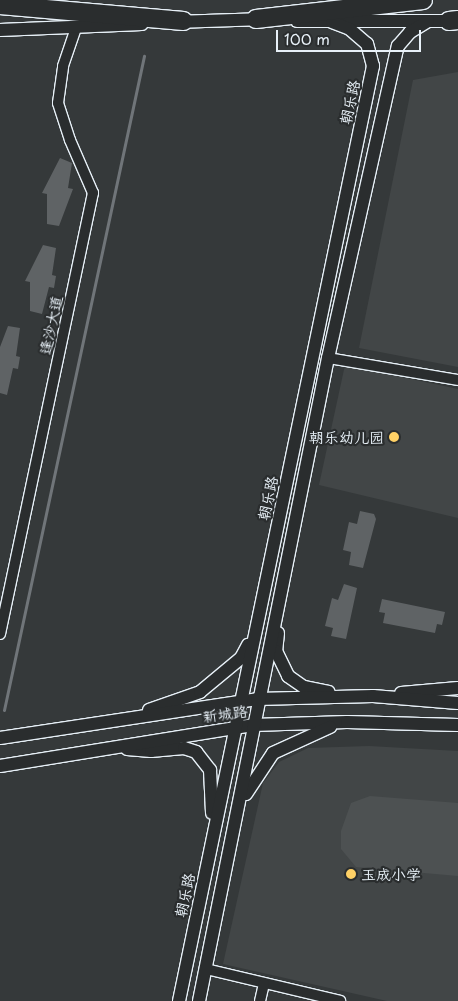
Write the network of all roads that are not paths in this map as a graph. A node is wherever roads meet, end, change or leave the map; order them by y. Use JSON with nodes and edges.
{"nodes":[{"id":1,"x":63,"y":0,"type":"edge"},
{"id":2,"x":423,"y":0,"type":"edge"},
{"id":3,"x":0,"y":4,"type":"edge"},
{"id":4,"x":256,"y":19,"type":"junction"},
{"id":5,"x":184,"y":21,"type":"junction"},
{"id":6,"x":428,"y":21,"type":"junction"},
{"id":7,"x":455,"y":21,"type":"edge"},
{"id":8,"x":332,"y":22,"type":"junction"},
{"id":9,"x":76,"y":28,"type":"junction"},
{"id":10,"x":0,"y":30,"type":"edge"},
{"id":11,"x":366,"y":100,"type":"junction"},
{"id":12,"x":385,"y":104,"type":"junction"},
{"id":13,"x":328,"y":358,"type":"junction"},
{"id":14,"x":458,"y":380,"type":"edge"},
{"id":15,"x":281,"y":584,"type":"junction"},
{"id":16,"x":255,"y":632,"type":"junction"},
{"id":17,"x":0,"y":634,"type":"edge"},
{"id":18,"x":458,"y":688,"type":"edge"},
{"id":19,"x":366,"y":696,"type":"junction"},
{"id":20,"x":257,"y":699,"type":"junction"},
{"id":21,"x":240,"y":702,"type":"junction"},
{"id":22,"x":455,"y":703,"type":"edge"},
{"id":23,"x":122,"y":720,"type":"junction"},
{"id":24,"x":347,"y":722,"type":"junction"},
{"id":25,"x":253,"y":725,"type":"junction"},
{"id":26,"x":454,"y":725,"type":"edge"},
{"id":27,"x":235,"y":727,"type":"junction"},
{"id":28,"x":0,"y":738,"type":"edge"},
{"id":29,"x":114,"y":747,"type":"junction"},
{"id":30,"x":0,"y":766,"type":"edge"},
{"id":31,"x":234,"y":832,"type":"junction"},
{"id":32,"x":214,"y":834,"type":"junction"},
{"id":33,"x":206,"y":969,"type":"junction"},
{"id":34,"x":264,"y":983,"type":"junction"},
{"id":35,"x":178,"y":1001,"type":"edge"},
{"id":36,"x":198,"y":1001,"type":"edge"},
{"id":37,"x":260,"y":1001,"type":"edge"},
{"id":38,"x":340,"y":1001,"type":"edge"}],
"edges":[{"from":1,"to":3,"type":"highway"},
{"from":2,"to":4,"type":"highway"},
{"from":3,"to":5,"type":"highway"},
{"from":4,"to":5,"type":"street"},
{"from":4,"to":8,"type":"street"},
{"from":5,"to":9,"type":"street"},
{"from":6,"to":7,"type":"street"},
{"from":6,"to":8,"type":"street"},
{"from":6,"to":12,"type":"street","name":"朝乐路"},
{"from":8,"to":11,"type":"street","name":"朝乐路"},
{"from":9,"to":10,"type":"street"},
{"from":9,"to":17,"type":"street","name":"逢沙大道"},
{"from":11,"to":12,"type":"street"},
{"from":11,"to":16,"type":"street","name":"朝乐路"},
{"from":12,"to":13,"type":"street","name":"朝乐路"},
{"from":13,"to":14,"type":"street"},
{"from":13,"to":15,"type":"street","name":"朝乐路"},
{"from":15,"to":19,"type":"street"},
{"from":15,"to":20,"type":"street","name":"朝乐路"},
{"from":16,"to":21,"type":"street","name":"朝乐路"},
{"from":16,"to":23,"type":"street"},
{"from":18,"to":19,"type":"street"},
{"from":19,"to":20,"type":"street","name":"新城路"},
{"from":19,"to":22,"type":"street","name":"新城路"},
{"from":20,"to":21,"type":"street","name":"新城路"},
{"from":20,"to":25,"type":"street","name":"朝乐路"},
{"from":21,"to":23,"type":"street","name":"新城路"},
{"from":21,"to":27,"type":"street","name":"朝乐路"},
{"from":23,"to":28,"type":"street","name":"新城路"},
{"from":24,"to":25,"type":"street","name":"新城路"},
{"from":24,"to":26,"type":"street","name":"新城路"},
{"from":24,"to":31,"type":"street"},
{"from":25,"to":27,"type":"street","name":"新城路"},
{"from":25,"to":31,"type":"street","name":"朝乐路"},
{"from":27,"to":29,"type":"street","name":"新城路"},
{"from":27,"to":32,"type":"street","name":"朝乐路"},
{"from":29,"to":30,"type":"street","name":"新城路"},
{"from":29,"to":32,"type":"street"},
{"from":31,"to":33,"type":"street","name":"朝乐路"},
{"from":32,"to":35,"type":"street","name":"朝乐路"},
{"from":33,"to":34,"type":"street"},
{"from":33,"to":36,"type":"street","name":"朝乐路"},
{"from":34,"to":37,"type":"street"},
{"from":34,"to":38,"type":"street"}]}
